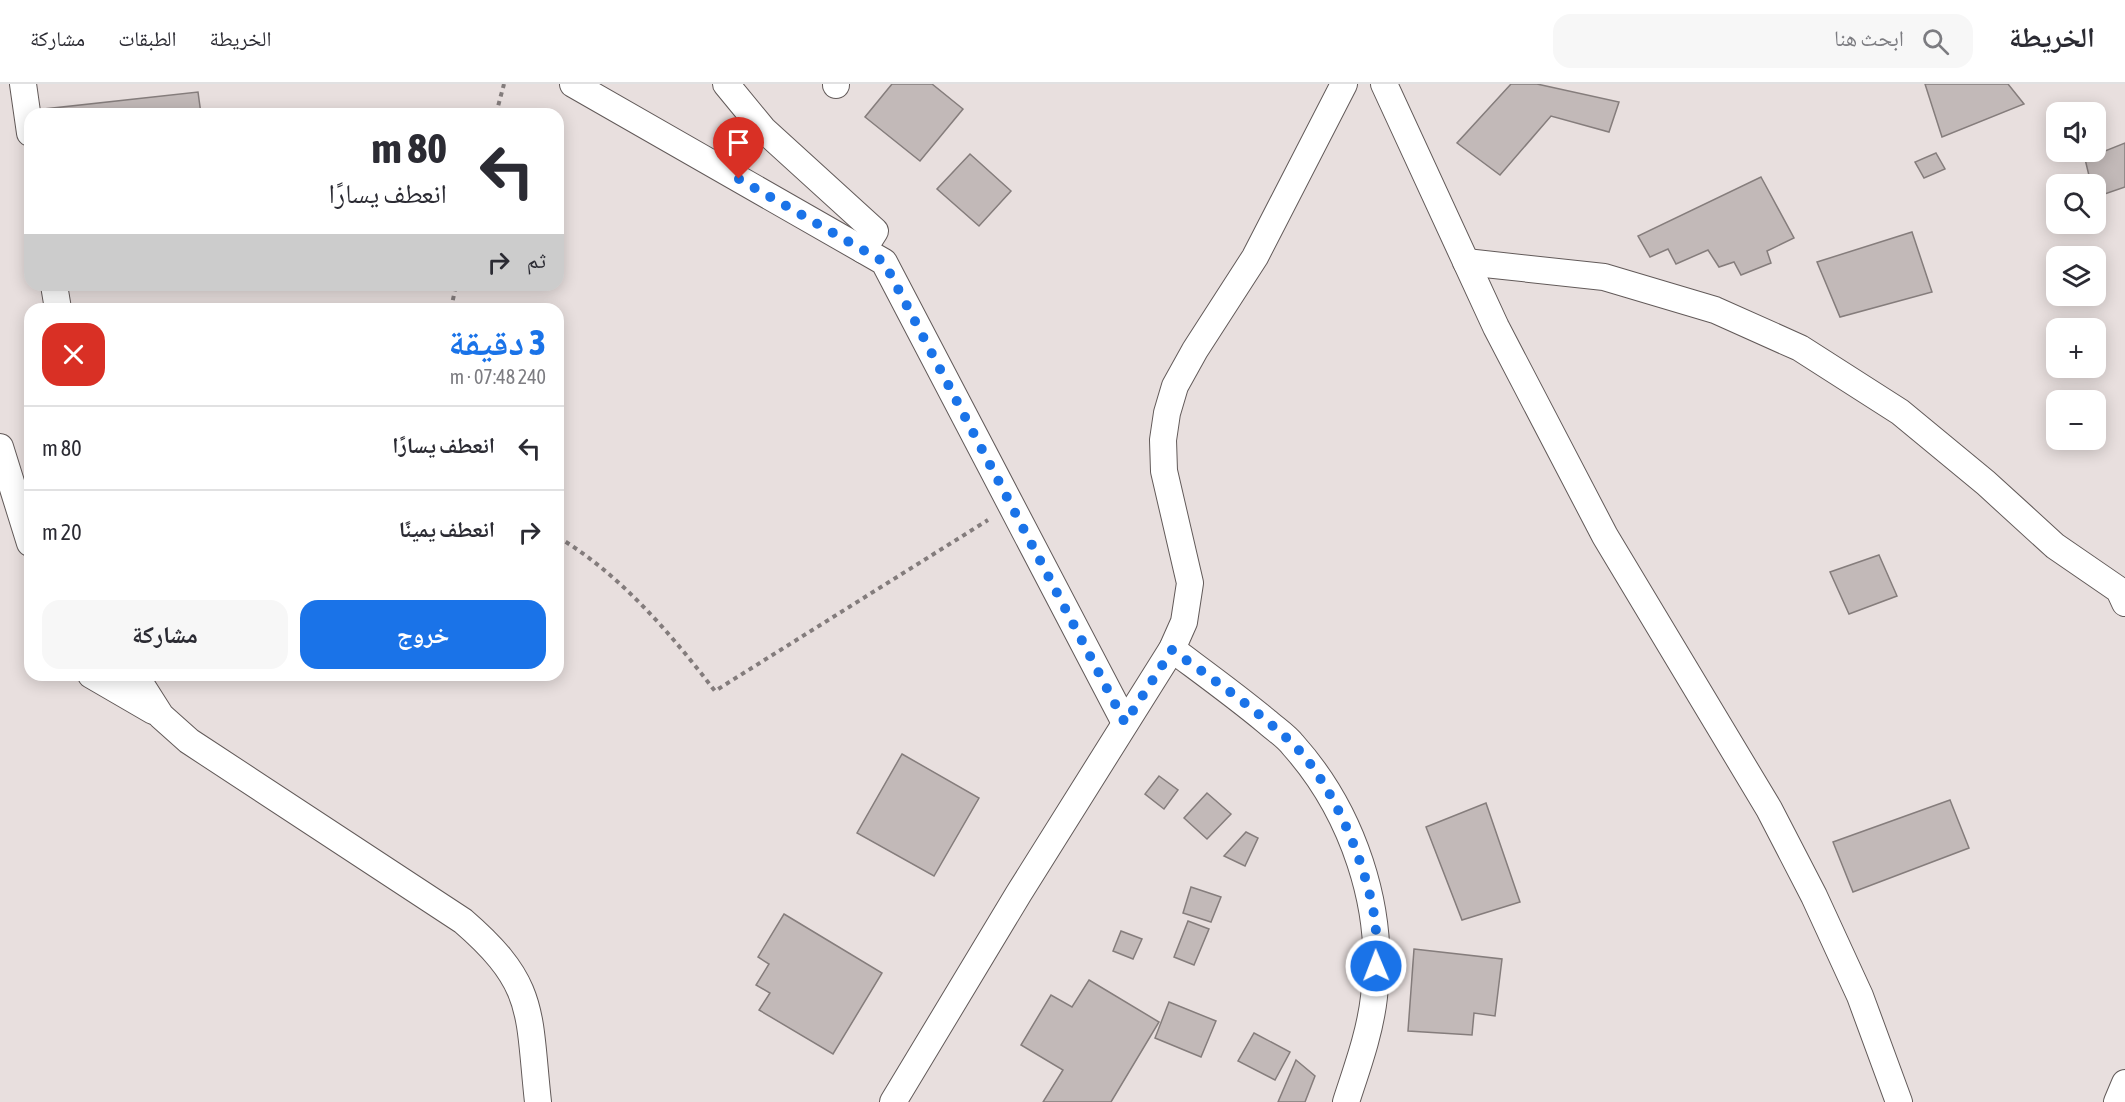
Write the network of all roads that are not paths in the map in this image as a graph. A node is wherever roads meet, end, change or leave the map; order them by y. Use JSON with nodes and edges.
{"nodes":[{"id":1,"x":23,"y":84,"type":"edge"},
{"id":2,"x":573,"y":84,"type":"edge"},
{"id":3,"x":726,"y":84,"type":"edge"},
{"id":4,"x":1344,"y":84,"type":"edge"},
{"id":5,"x":1384,"y":84,"type":"edge"},
{"id":6,"x":26,"y":108,"type":"edge"},
{"id":7,"x":863,"y":250,"type":"junction"},
{"id":8,"x":1466,"y":262,"type":"junction"},
{"id":9,"x":0,"y":447,"type":"edge"},
{"id":10,"x":24,"y":524,"type":"edge"},
{"id":11,"x":2123,"y":595,"type":"edge"},
{"id":12,"x":1172,"y":650,"type":"junction"},
{"id":13,"x":102,"y":681,"type":"edge"},
{"id":14,"x":139,"y":681,"type":"edge"},
{"id":15,"x":161,"y":716,"type":"junction"},
{"id":16,"x":1125,"y":723,"type":"junction"},
{"id":17,"x":2125,"y":1083,"type":"edge"},
{"id":18,"x":538,"y":1102,"type":"edge"},
{"id":19,"x":893,"y":1102,"type":"edge"},
{"id":20,"x":1346,"y":1102,"type":"edge"},
{"id":21,"x":1899,"y":1102,"type":"edge"},
{"id":22,"x":2117,"y":1102,"type":"edge"}],
"edges":[{"from":1,"to":6,"type":"street"},
{"from":2,"to":7,"type":"street"},
{"from":3,"to":7,"type":"street"},
{"from":4,"to":12,"type":"street"},
{"from":5,"to":8,"type":"street"},
{"from":7,"to":16,"type":"street"},
{"from":8,"to":11,"type":"street"},
{"from":8,"to":21,"type":"street"},
{"from":9,"to":10,"type":"street"},
{"from":12,"to":16,"type":"street"},
{"from":12,"to":20,"type":"street"},
{"from":13,"to":15,"type":"street"},
{"from":14,"to":15,"type":"street"},
{"from":15,"to":18,"type":"street"},
{"from":16,"to":19,"type":"street"},
{"from":17,"to":22,"type":"street"}]}
